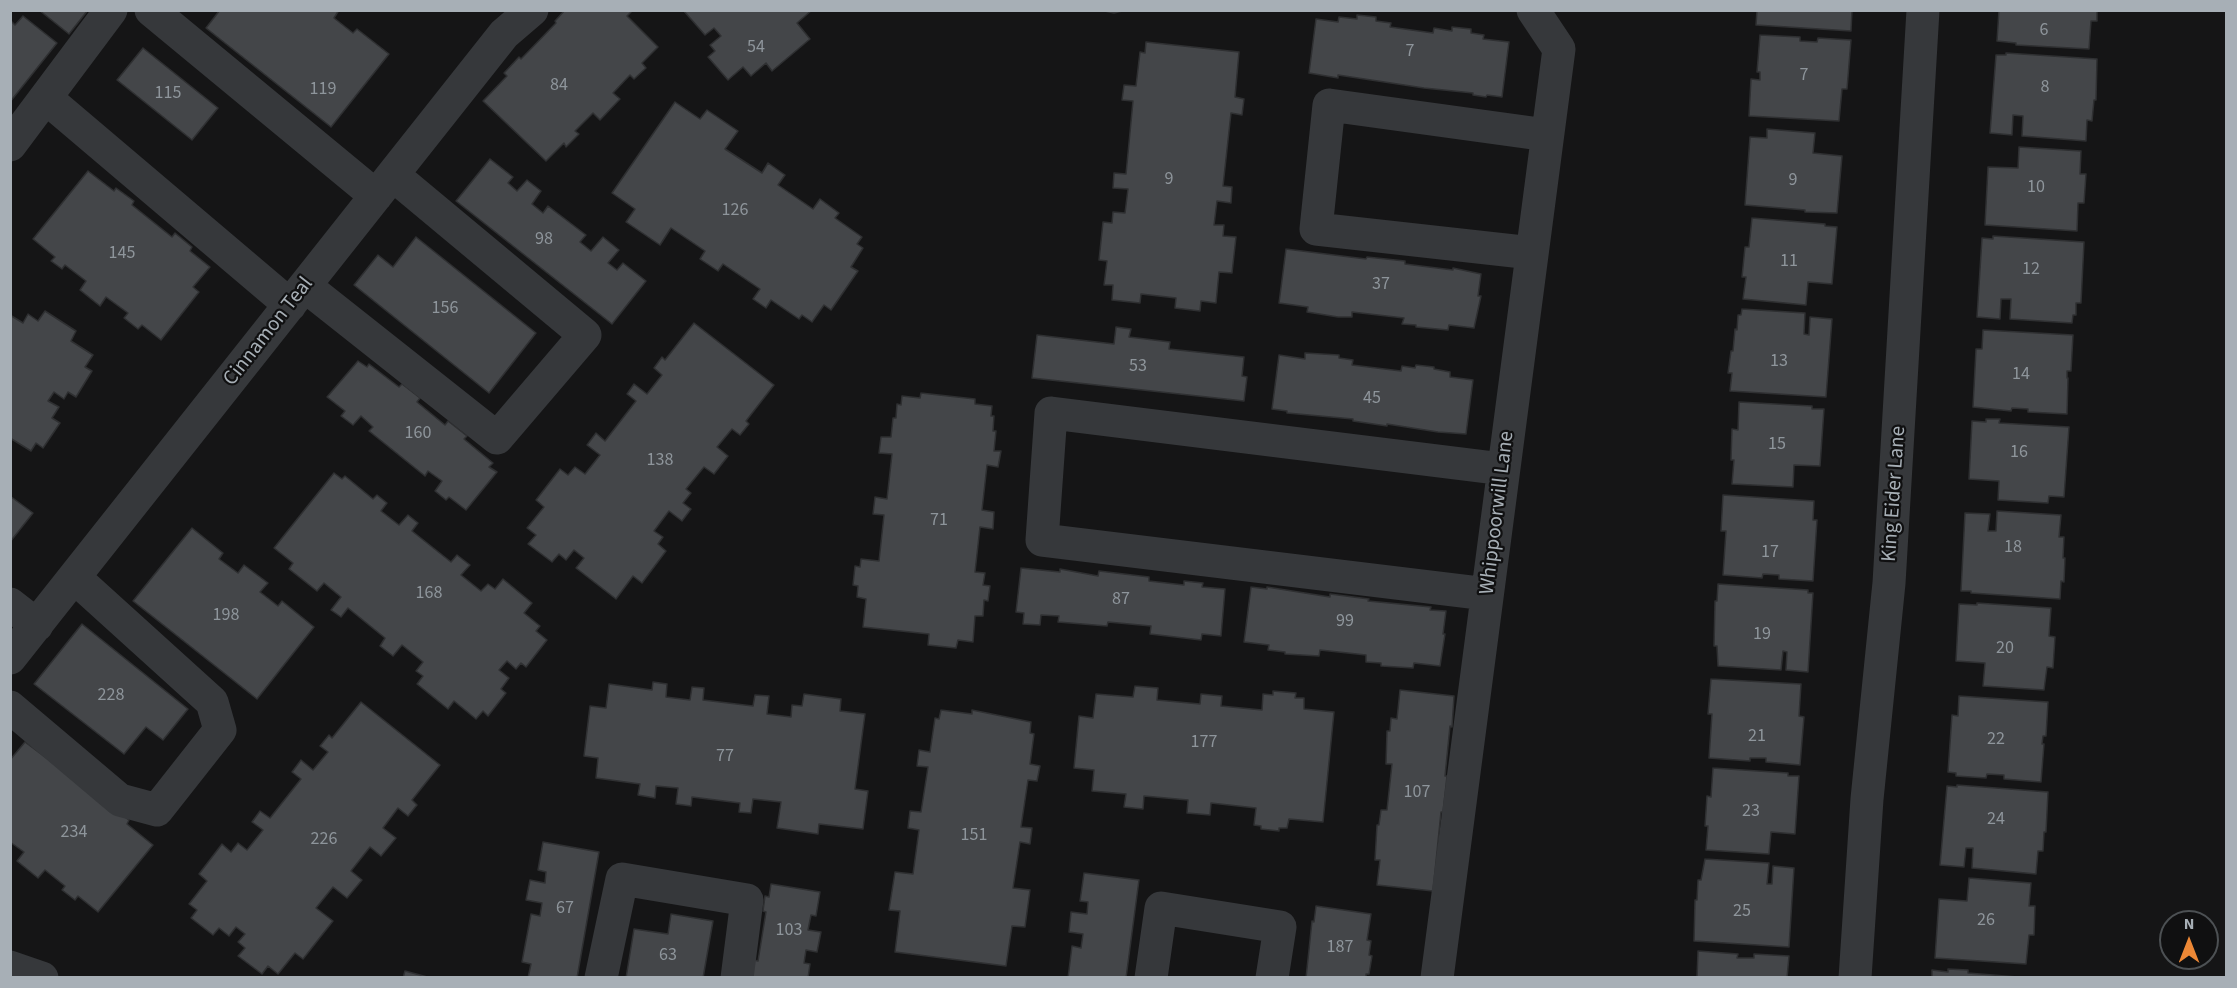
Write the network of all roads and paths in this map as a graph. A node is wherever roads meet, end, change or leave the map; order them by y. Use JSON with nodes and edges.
{"nodes":[{"id":1,"x":111,"y":10,"type":"edge"},
{"id":2,"x":151,"y":10,"type":"edge"},
{"id":3,"x":532,"y":10,"type":"edge"},
{"id":4,"x":1533,"y":10,"type":"edge"},
{"id":5,"x":1923,"y":10,"type":"edge"},
{"id":6,"x":46,"y":98,"type":"junction"},
{"id":7,"x":1547,"y":135,"type":"junction"},
{"id":8,"x":10,"y":145,"type":"edge"},
{"id":9,"x":384,"y":185,"type":"junction"},
{"id":10,"x":1532,"y":253,"type":"junction"},
{"id":11,"x":297,"y":295,"type":"junction"},
{"id":12,"x":1503,"y":470,"type":"junction"},
{"id":13,"x":74,"y":578,"type":"junction"},
{"id":14,"x":1487,"y":594,"type":"junction"},
{"id":15,"x":10,"y":604,"type":"edge"},
{"id":16,"x":37,"y":625,"type":"junction"},
{"id":17,"x":10,"y":658,"type":"edge"},
{"id":18,"x":10,"y":706,"type":"edge"},
{"id":19,"x":10,"y":966,"type":"edge"},
{"id":20,"x":42,"y":978,"type":"edge"},
{"id":21,"x":601,"y":978,"type":"edge"},
{"id":22,"x":737,"y":978,"type":"edge"},
{"id":23,"x":1151,"y":978,"type":"edge"},
{"id":24,"x":1272,"y":978,"type":"edge"},
{"id":25,"x":1437,"y":978,"type":"edge"},
{"id":26,"x":1855,"y":978,"type":"edge"}],
"edges":[{"from":1,"to":6,"type":"street"},
{"from":2,"to":9,"type":"street"},
{"from":3,"to":9,"type":"street","name":"Cinnamon Teal"},
{"from":4,"to":7,"type":"street","name":"Whippoorwill Lane"},
{"from":5,"to":26,"type":"street","name":"King Eider Lane"},
{"from":6,"to":8,"type":"street"},
{"from":6,"to":11,"type":"street"},
{"from":7,"to":10,"type":"street","name":"Whippoorwill Lane"},
{"from":7,"to":10,"type":"street"},
{"from":9,"to":11,"type":"street","name":"Cinnamon Teal"},
{"from":9,"to":11,"type":"street"},
{"from":10,"to":12,"type":"street","name":"Whippoorwill Lane"},
{"from":11,"to":13,"type":"street","name":"Cinnamon Teal"},
{"from":12,"to":14,"type":"street","name":"Whippoorwill Lane"},
{"from":12,"to":14,"type":"street"},
{"from":13,"to":16,"type":"street","name":"Cinnamon Teal"},
{"from":13,"to":18,"type":"street"},
{"from":14,"to":25,"type":"street","name":"Whippoorwill Lane"},
{"from":15,"to":16,"type":"street"},
{"from":16,"to":17,"type":"street","name":"Cinnamon Teal"},
{"from":19,"to":20,"type":"street"},
{"from":21,"to":22,"type":"street"},
{"from":23,"to":24,"type":"street"}]}
